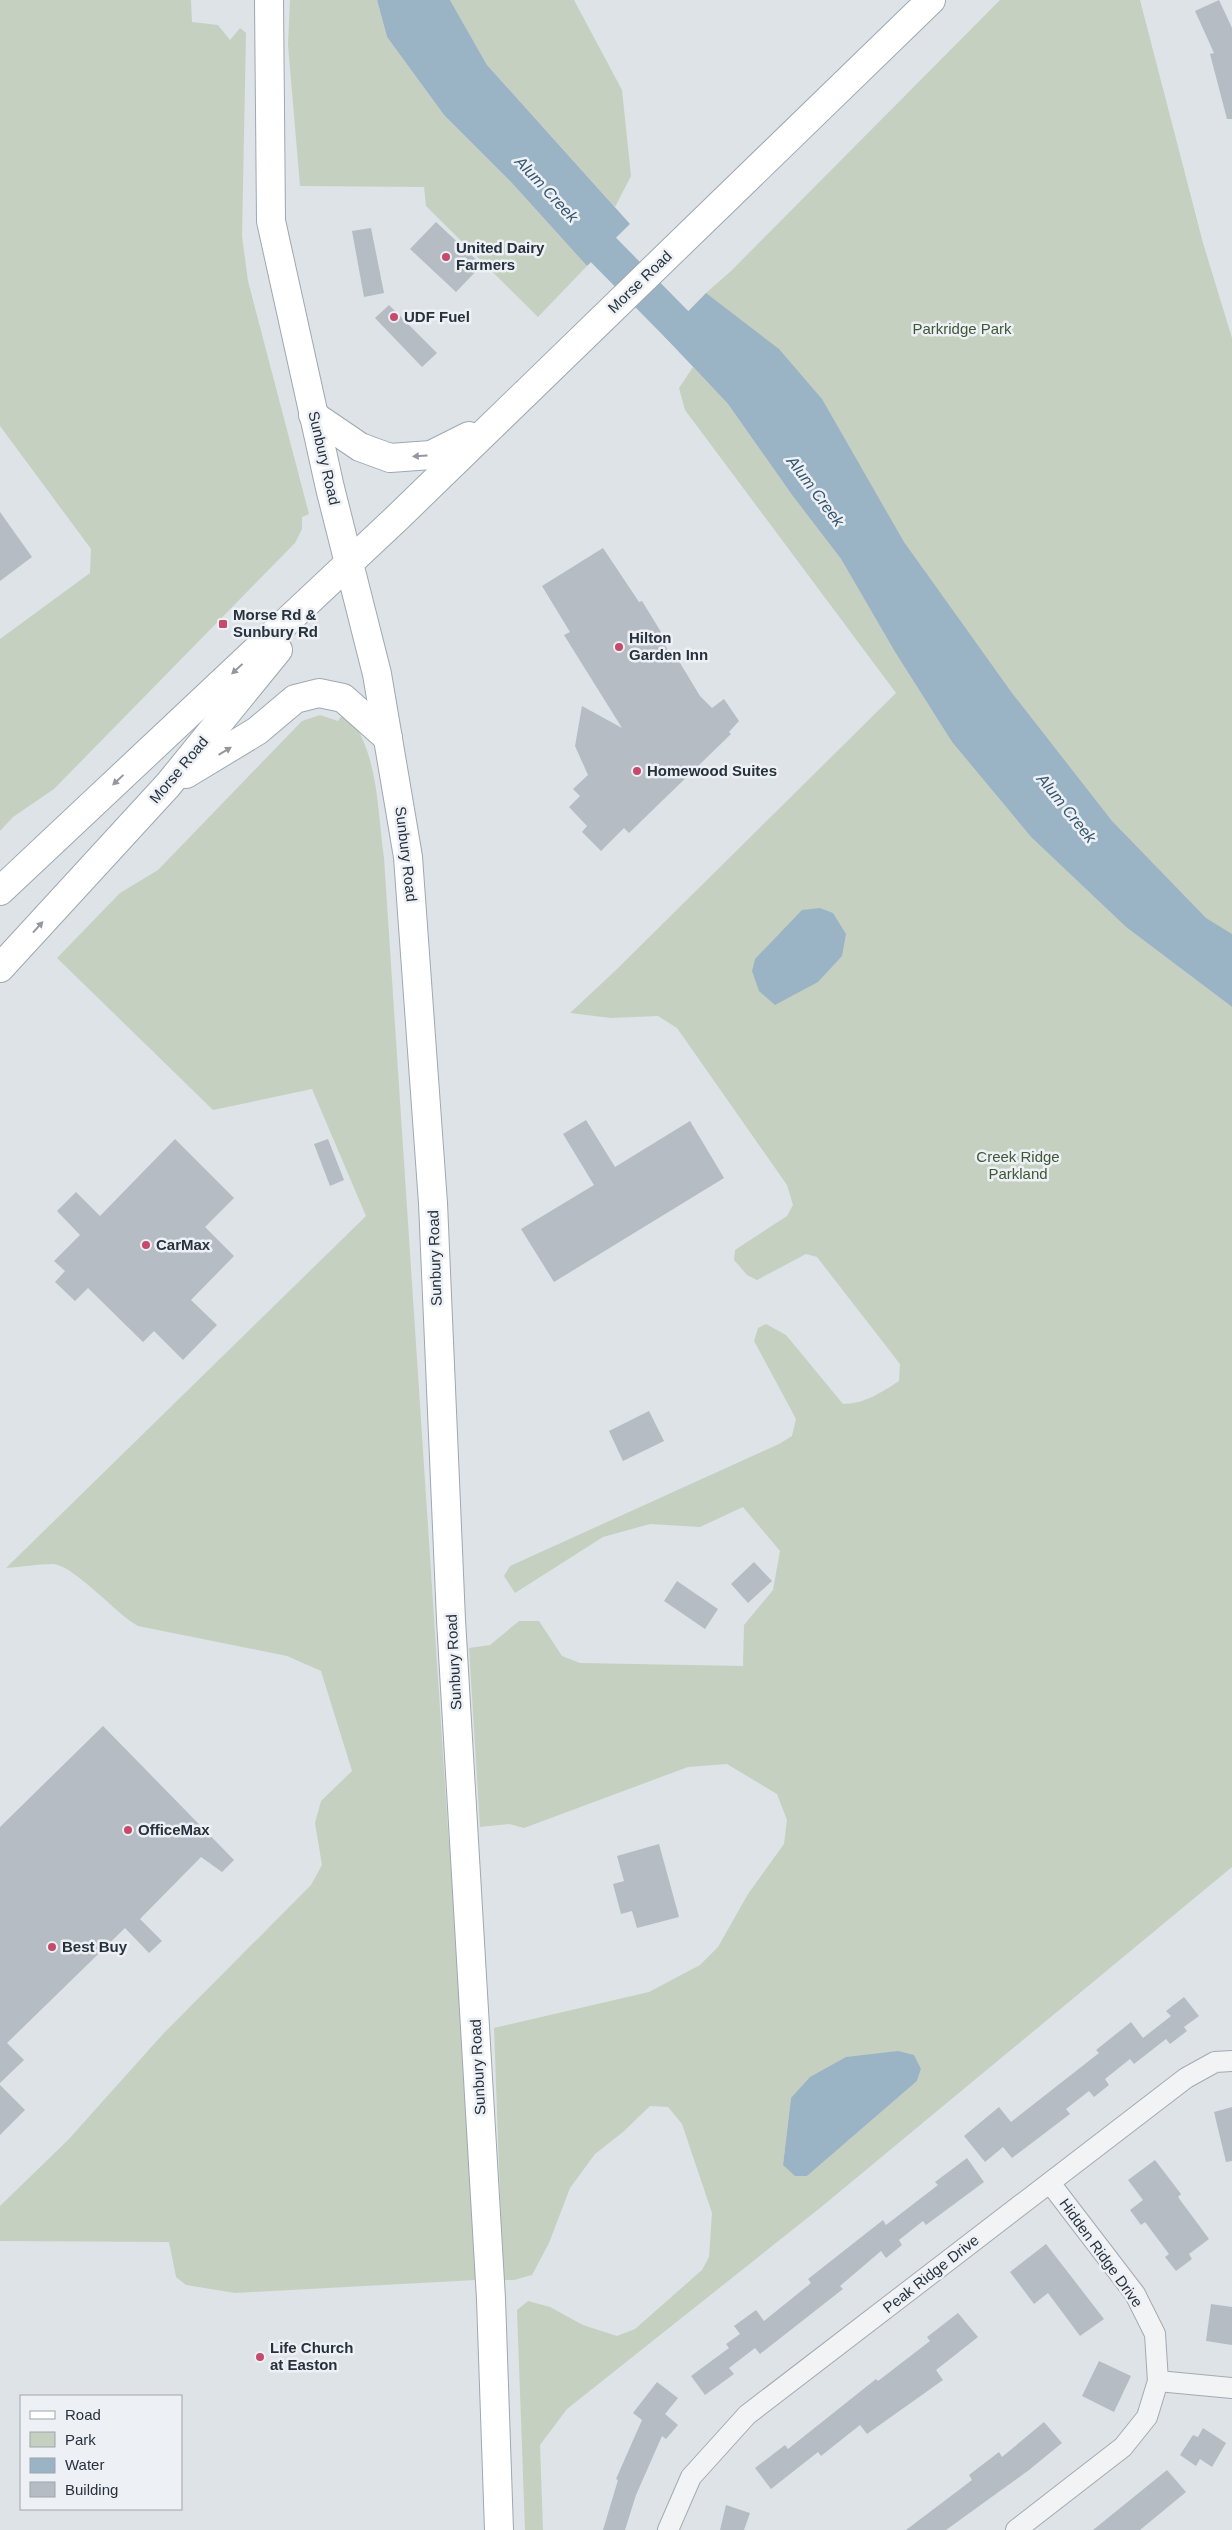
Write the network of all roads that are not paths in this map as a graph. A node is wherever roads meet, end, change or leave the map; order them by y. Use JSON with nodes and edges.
{"nodes":[{"id":1,"x":269,"y":0,"type":"edge"},
{"id":2,"x":932,"y":0,"type":"edge"},
{"id":3,"x":313,"y":415,"type":"junction"},
{"id":4,"x":495,"y":422,"type":"junction"},
{"id":5,"x":349,"y":564,"type":"junction"},
{"id":6,"x":388,"y":738,"type":"junction"},
{"id":7,"x":168,"y":785,"type":"junction"},
{"id":8,"x":0,"y":891,"type":"edge"},
{"id":9,"x":0,"y":968,"type":"edge"},
{"id":10,"x":1232,"y":2061,"type":"edge"},
{"id":11,"x":1050,"y":2183,"type":"junction"},
{"id":12,"x":1158,"y":2381,"type":"junction"},
{"id":13,"x":1232,"y":2388,"type":"edge"},
{"id":14,"x":499,"y":2530,"type":"edge"},
{"id":15,"x":668,"y":2530,"type":"edge"},
{"id":16,"x":1016,"y":2530,"type":"edge"}],
"edges":[{"from":1,"to":3,"type":"main road","name":"Sunbury Road"},
{"from":2,"to":4,"type":"main road","name":"Morse Road"},
{"from":4,"to":3,"type":"main road","one_way":true},
{"from":3,"to":5,"type":"main road","name":"Sunbury Road"},
{"from":4,"to":5,"type":"main road","name":"Morse Road"},
{"from":5,"to":6,"type":"main road","name":"Sunbury Road"},
{"from":5,"to":7,"type":"main road","name":"Morse Road"},
{"from":5,"to":8,"type":"main road","name":"Morse Road","one_way":true},
{"from":7,"to":6,"type":"main road","one_way":true},
{"from":6,"to":14,"type":"main road","name":"Sunbury Road"},
{"from":9,"to":7,"type":"main road","name":"Morse Road","one_way":true},
{"from":10,"to":11,"type":"street","name":"Peak Ridge Drive"},
{"from":11,"to":12,"type":"street","name":"Hidden Ridge Drive"},
{"from":11,"to":15,"type":"street","name":"Peak Ridge Drive"},
{"from":12,"to":13,"type":"street"},
{"from":12,"to":16,"type":"street","name":"Hidden Ridge Drive"}]}
